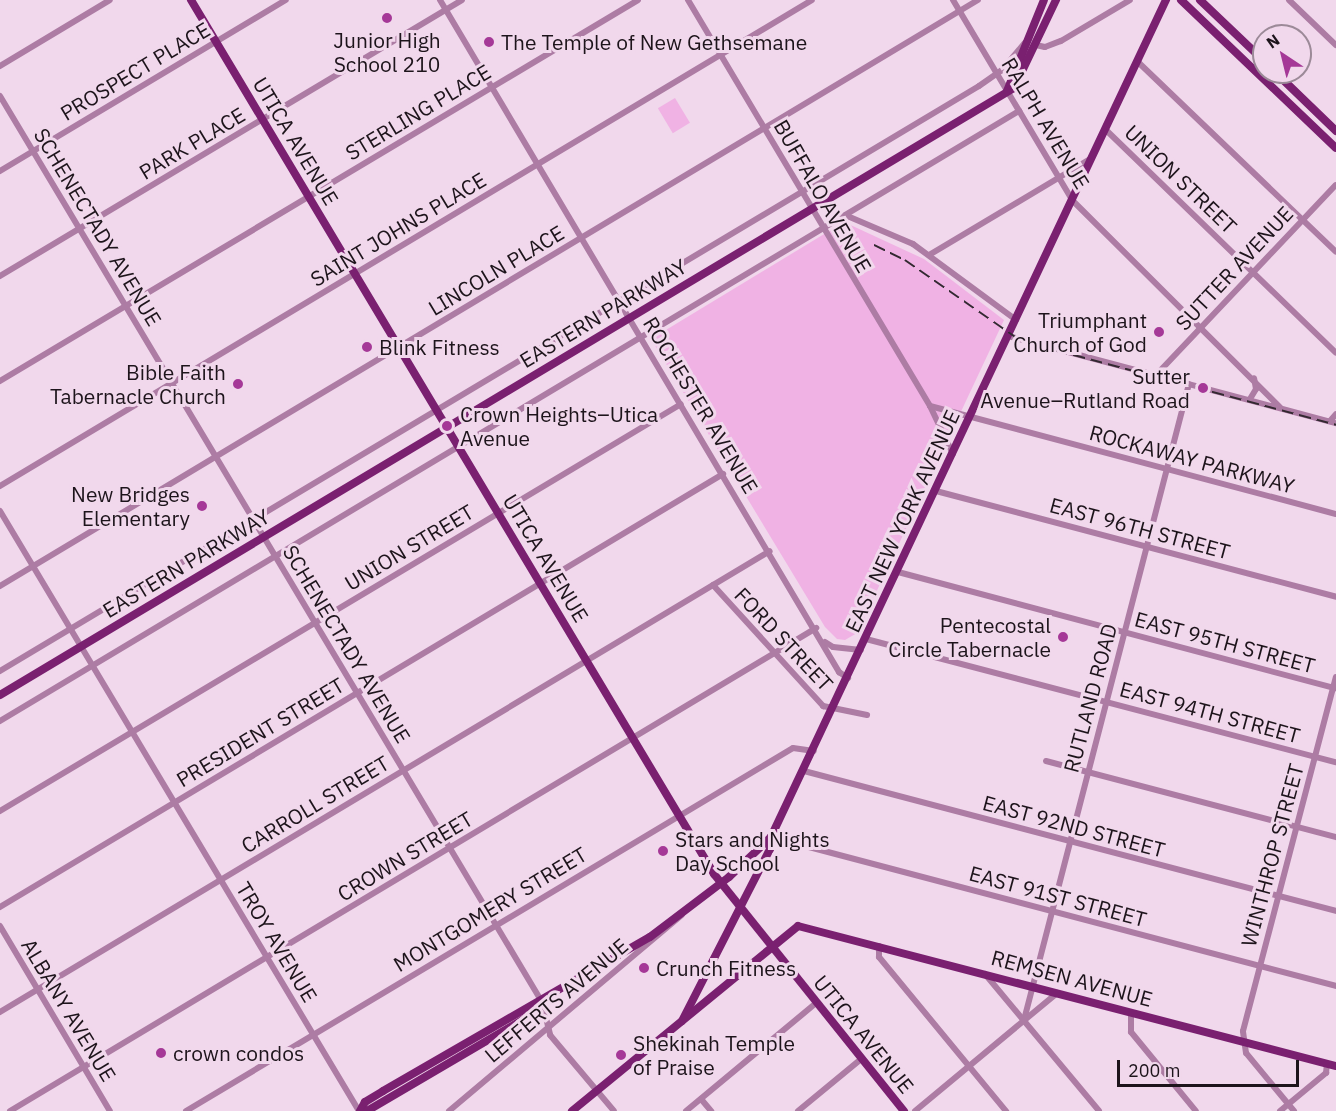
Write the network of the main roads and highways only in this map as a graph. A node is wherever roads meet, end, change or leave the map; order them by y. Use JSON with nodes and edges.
{"nodes":[{"id":1,"x":191,"y":0,"type":"edge"},
{"id":2,"x":1044,"y":0,"type":"edge"},
{"id":3,"x":1056,"y":0,"type":"edge"},
{"id":4,"x":1166,"y":0,"type":"edge"},
{"id":5,"x":1181,"y":0,"type":"edge"},
{"id":6,"x":1200,"y":0,"type":"edge"},
{"id":7,"x":1252,"y":50,"type":"edge"},
{"id":8,"x":1287,"y":84,"type":"edge"},
{"id":9,"x":1007,"y":91,"type":"junction"},
{"id":10,"x":1336,"y":132,"type":"edge"},
{"id":11,"x":1336,"y":148,"type":"edge"},
{"id":12,"x":446,"y":428,"type":"junction"},
{"id":13,"x":0,"y":695,"type":"edge"},
{"id":14,"x":771,"y":837,"type":"junction"},
{"id":15,"x":720,"y":883,"type":"junction"},
{"id":16,"x":738,"y":908,"type":"junction"},
{"id":17,"x":798,"y":926,"type":"joint"},
{"id":18,"x":770,"y":947,"type":"junction"},
{"id":19,"x":542,"y":1002,"type":"junction"},
{"id":20,"x":682,"y":1021,"type":"junction"},
{"id":21,"x":1331,"y":1065,"type":"edge"},
{"id":22,"x":360,"y":1111,"type":"edge"},
{"id":23,"x":367,"y":1111,"type":"edge"},
{"id":24,"x":572,"y":1111,"type":"edge"},
{"id":25,"x":904,"y":1111,"type":"edge"}],
"edges":[{"from":1,"to":12,"type":"main road","name":"UTICA AVENUE"},
{"from":2,"to":9,"type":"main road"},
{"from":3,"to":9,"type":"main road","name":"EASTERN PARKWAY"},
{"from":4,"to":14,"type":"main road","name":"EAST NEW YORK AVENUE"},
{"from":5,"to":11,"type":"main road"},
{"from":6,"to":7,"type":"main road"},
{"from":8,"to":10,"type":"main road"},
{"from":9,"to":12,"type":"main road","name":"EASTERN PARKWAY"},
{"from":12,"to":13,"type":"main road","name":"EASTERN PARKWAY"},
{"from":12,"to":15,"type":"main road","name":"UTICA AVENUE"},
{"from":14,"to":15,"type":"main road"},
{"from":14,"to":16,"type":"main road","name":"EAST NEW YORK AVENUE"},
{"from":15,"to":16,"type":"main road","name":"UTICA AVENUE"},
{"from":15,"to":19,"type":"main road"},
{"from":16,"to":18,"type":"main road","name":"UTICA AVENUE"},
{"from":16,"to":20,"type":"main road","name":"EAST NEW YORK AVENUE"},
{"from":17,"to":18,"type":"main road","name":"EAST NEW YORK AVENUE"},
{"from":17,"to":21,"type":"main road","name":"REMSEN AVENUE"},
{"from":18,"to":20,"type":"main road","name":"EAST NEW YORK AVENUE"},
{"from":18,"to":25,"type":"main road","name":"UTICA AVENUE"},
{"from":19,"to":22,"type":"main road"},
{"from":19,"to":23,"type":"main road"},
{"from":20,"to":24,"type":"main road","name":"EAST NEW YORK AVENUE"}]}
